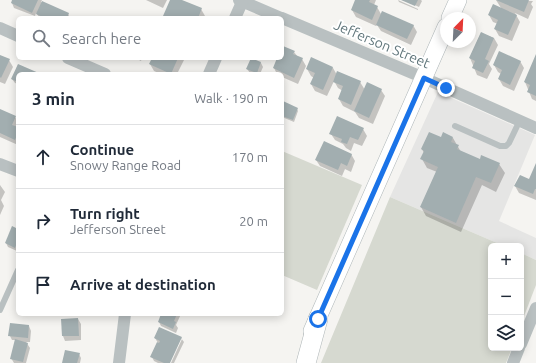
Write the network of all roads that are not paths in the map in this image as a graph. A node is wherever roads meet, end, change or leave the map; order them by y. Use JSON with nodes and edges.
{"nodes":[{"id":1,"x":458,"y":0,"type":"edge"},
{"id":2,"x":241,"y":1,"type":"edge"},
{"id":3,"x":453,"y":12,"type":"edge"},
{"id":4,"x":236,"y":16,"type":"edge"},
{"id":5,"x":277,"y":16,"type":"edge"},
{"id":6,"x":284,"y":19,"type":"edge"},
{"id":7,"x":0,"y":28,"type":"edge"},
{"id":8,"x":16,"y":35,"type":"edge"},
{"id":9,"x":440,"y":41,"type":"edge"},
{"id":10,"x":73,"y":60,"type":"edge"},
{"id":11,"x":215,"y":60,"type":"edge"},
{"id":12,"x":100,"y":72,"type":"edge"},
{"id":13,"x":210,"y":72,"type":"edge"},
{"id":14,"x":424,"y":78,"type":"junction"},
{"id":15,"x":520,"y":120,"type":"junction"},
{"id":16,"x":455,"y":126,"type":"dead end"},
{"id":17,"x":536,"y":128,"type":"edge"},
{"id":18,"x":0,"y":164,"type":"edge"},
{"id":19,"x":16,"y":170,"type":"edge"},
{"id":20,"x":16,"y":274,"type":"edge"},
{"id":21,"x":536,"y":308,"type":"edge"},
{"id":22,"x":0,"y":310,"type":"edge"},
{"id":23,"x":125,"y":316,"type":"edge"},
{"id":24,"x":318,"y":319,"type":"junction"},
{"id":25,"x":524,"y":337,"type":"edge"},
{"id":26,"x":518,"y":351,"type":"edge"},
{"id":27,"x":119,"y":363,"type":"edge"},
{"id":28,"x":298,"y":363,"type":"edge"},
{"id":29,"x":306,"y":363,"type":"edge"},
{"id":30,"x":513,"y":363,"type":"edge"}],
"edges":[{"from":1,"to":3,"type":"main road"},
{"from":2,"to":4,"type":"street"},
{"from":2,"to":5,"type":"street","name":"Jefferson Street"},
{"from":6,"to":14,"type":"street","name":"Jefferson Street"},
{"from":7,"to":8,"type":"street"},
{"from":9,"to":14,"type":"main road"},
{"from":10,"to":12,"type":"street"},
{"from":11,"to":13,"type":"street"},
{"from":14,"to":15,"type":"street","name":"Jefferson Street"},
{"from":14,"to":24,"type":"main road"},
{"from":15,"to":16,"type":"lane"},
{"from":15,"to":17,"type":"street","name":"Jefferson Street"},
{"from":18,"to":19,"type":"street"},
{"from":20,"to":22,"type":"lane"},
{"from":21,"to":25,"type":"street"},
{"from":23,"to":27,"type":"street"},
{"from":24,"to":28,"type":"main road"},
{"from":24,"to":29,"type":"main road"},
{"from":26,"to":30,"type":"street"}]}
